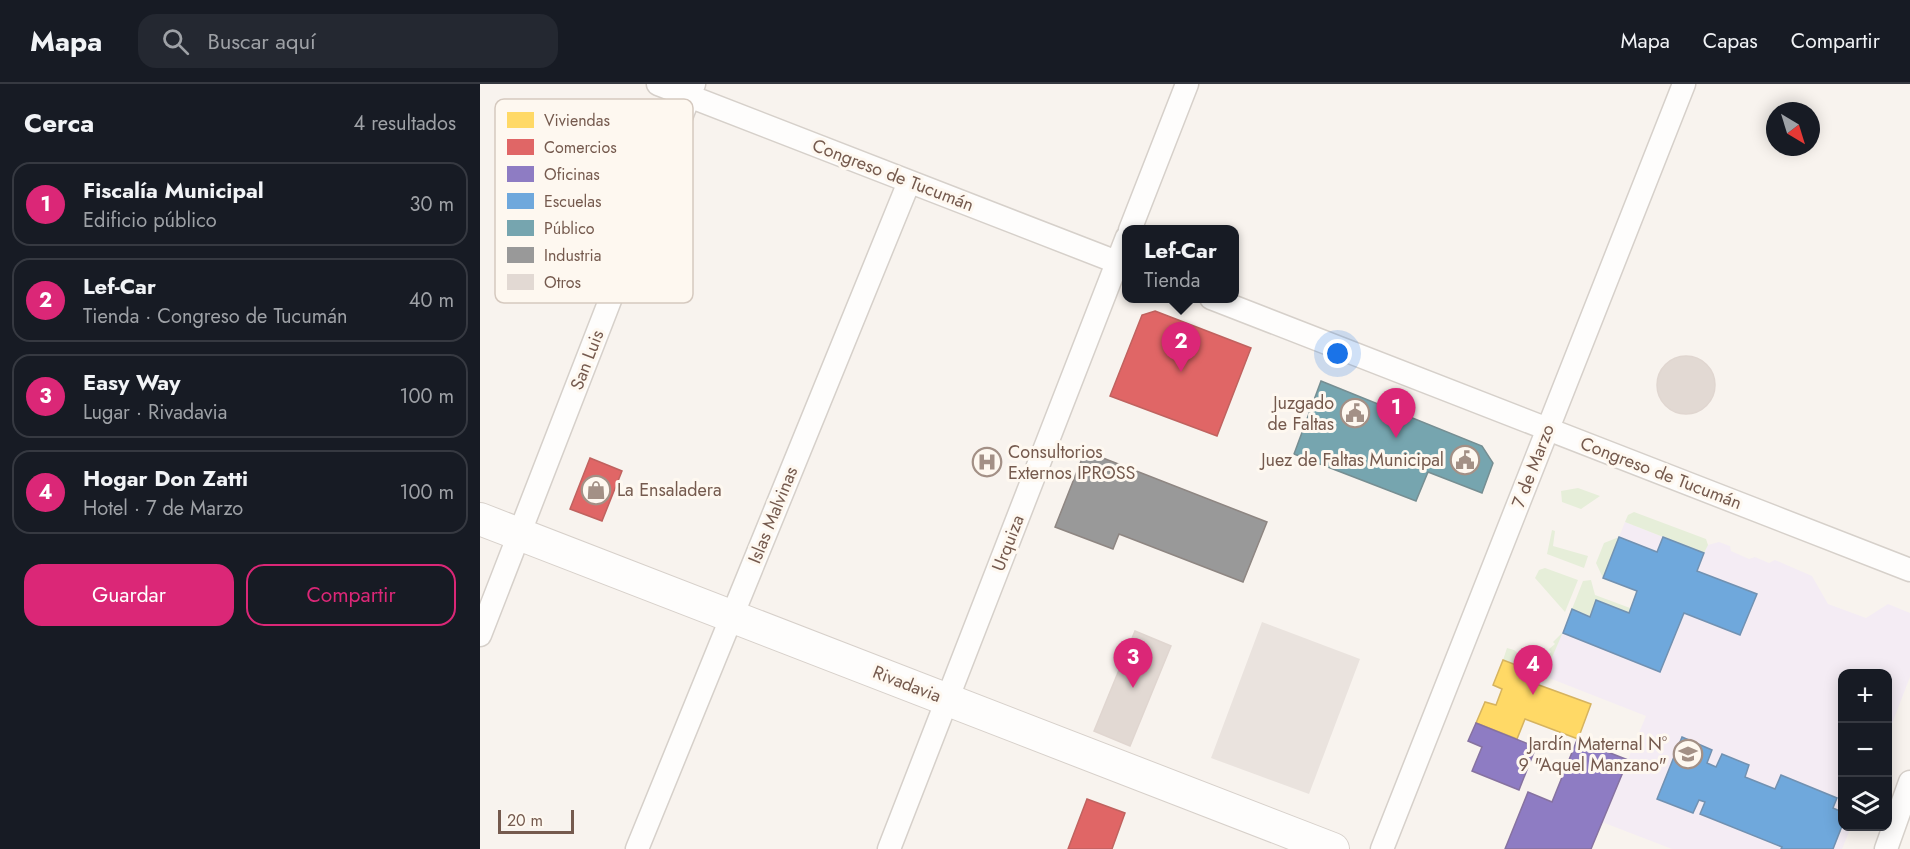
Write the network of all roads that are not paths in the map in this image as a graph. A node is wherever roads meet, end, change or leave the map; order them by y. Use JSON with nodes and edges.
{"nodes":[{"id":1,"x":658,"y":84,"type":"edge"},
{"id":2,"x":1187,"y":84,"type":"edge"},
{"id":3,"x":1683,"y":84,"type":"edge"},
{"id":4,"x":692,"y":90,"type":"edge"},
{"id":5,"x":909,"y":182,"type":"junction"},
{"id":6,"x":1132,"y":225,"type":"edge"},
{"id":7,"x":1122,"y":264,"type":"edge"},
{"id":8,"x":609,"y":303,"type":"edge"},
{"id":9,"x":1223,"y":303,"type":"edge"},
{"id":10,"x":1548,"y":429,"type":"junction"},
{"id":11,"x":480,"y":519,"type":"edge"},
{"id":12,"x":519,"y":535,"type":"junction"},
{"id":13,"x":1910,"y":570,"type":"edge"},
{"id":14,"x":732,"y":617,"type":"junction"},
{"id":15,"x":480,"y":635,"type":"edge"},
{"id":16,"x":947,"y":700,"type":"junction"},
{"id":17,"x":1910,"y":782,"type":"edge"},
{"id":18,"x":637,"y":849,"type":"edge"},
{"id":19,"x":889,"y":849,"type":"edge"},
{"id":20,"x":1333,"y":849,"type":"edge"},
{"id":21,"x":1382,"y":849,"type":"edge"},
{"id":22,"x":1886,"y":849,"type":"edge"}],
"edges":[{"from":1,"to":4,"type":"street","name":"Congreso de Tucumán"},
{"from":2,"to":6,"type":"street"},
{"from":3,"to":10,"type":"street","name":"7 de Marzo"},
{"from":4,"to":5,"type":"street","name":"Congreso de Tucumán"},
{"from":5,"to":7,"type":"street","name":"Congreso de Tucumán"},
{"from":5,"to":14,"type":"street","name":"Islas Malvinas"},
{"from":7,"to":16,"type":"street","name":"Urquiza"},
{"from":8,"to":12,"type":"street","name":"San Luis"},
{"from":9,"to":10,"type":"street","name":"Congreso de Tucumán"},
{"from":10,"to":13,"type":"street","name":"Congreso de Tucumán"},
{"from":10,"to":21,"type":"street","name":"7 de Marzo"},
{"from":11,"to":12,"type":"main road","name":"Rivadavia"},
{"from":12,"to":14,"type":"main road","name":"Rivadavia"},
{"from":12,"to":15,"type":"street","name":"San Luis"},
{"from":14,"to":16,"type":"main road","name":"Rivadavia"},
{"from":14,"to":18,"type":"street","name":"Islas Malvinas"},
{"from":16,"to":19,"type":"street","name":"Urquiza"},
{"from":16,"to":20,"type":"main road","name":"Rivadavia"},
{"from":17,"to":22,"type":"street"}]}
